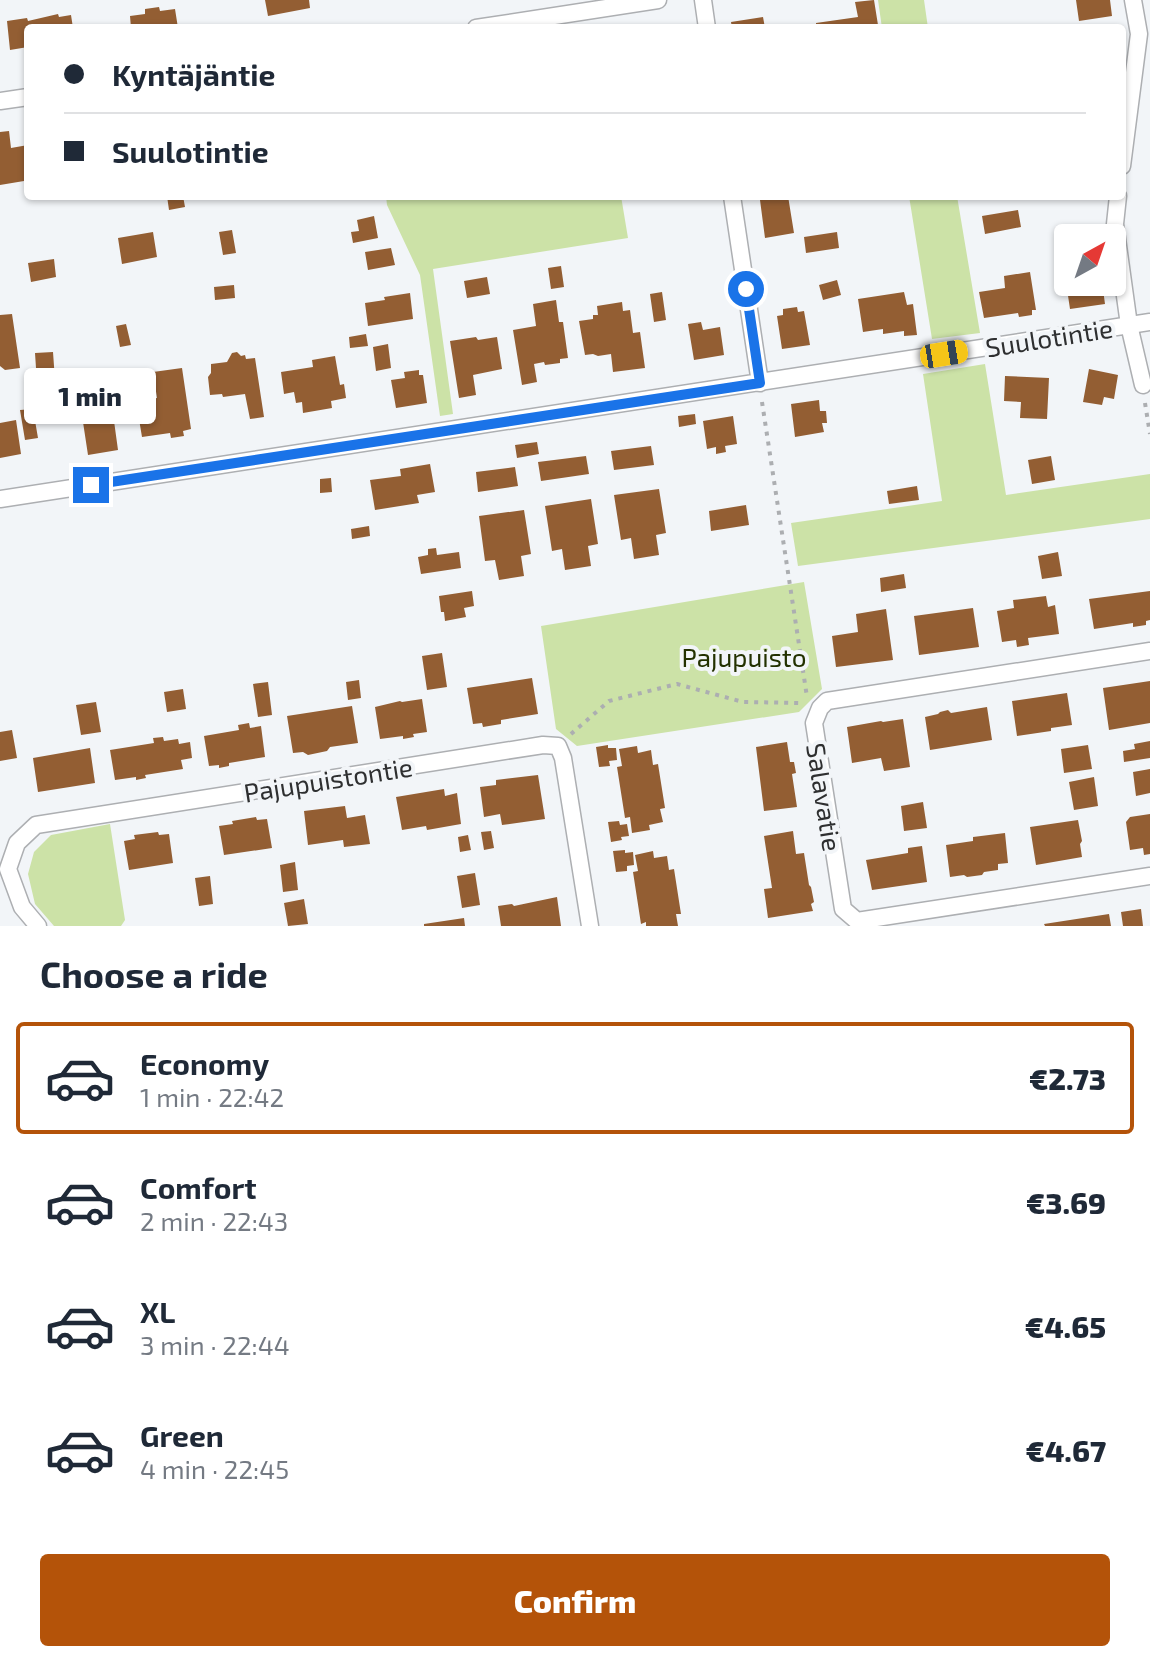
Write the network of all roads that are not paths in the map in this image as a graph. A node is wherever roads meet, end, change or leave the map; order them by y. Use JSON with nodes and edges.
{"nodes":[{"id":1,"x":658,"y":0,"type":"edge"},
{"id":2,"x":703,"y":0,"type":"edge"},
{"id":3,"x":1133,"y":0,"type":"edge"},
{"id":4,"x":502,"y":24,"type":"edge"},
{"id":5,"x":706,"y":24,"type":"edge"},
{"id":6,"x":24,"y":98,"type":"edge"},
{"id":7,"x":0,"y":101,"type":"edge"},
{"id":8,"x":1126,"y":135,"type":"edge"},
{"id":9,"x":733,"y":200,"type":"edge"},
{"id":10,"x":1118,"y":200,"type":"edge"},
{"id":11,"x":1150,"y":322,"type":"edge"},
{"id":12,"x":1129,"y":325,"type":"junction"},
{"id":13,"x":760,"y":383,"type":"junction"},
{"id":14,"x":1143,"y":385,"type":"road end"},
{"id":15,"x":0,"y":499,"type":"edge"},
{"id":16,"x":1150,"y":651,"type":"edge"},
{"id":17,"x":1150,"y":876,"type":"edge"},
{"id":18,"x":38,"y":926,"type":"edge"},
{"id":19,"x":590,"y":926,"type":"edge"}],
"edges":[{"from":1,"to":4,"type":"street"},
{"from":2,"to":5,"type":"street"},
{"from":3,"to":8,"type":"street"},
{"from":6,"to":7,"type":"street"},
{"from":9,"to":13,"type":"street"},
{"from":10,"to":12,"type":"street"},
{"from":11,"to":12,"type":"street","name":"Suulotintie"},
{"from":12,"to":13,"type":"street","name":"Suulotintie"},
{"from":12,"to":14,"type":"street"},
{"from":13,"to":15,"type":"street","name":"Suulotintie"},
{"from":16,"to":17,"type":"street","name":"Salavatie"},
{"from":18,"to":19,"type":"street","name":"Pajupuistontie"}]}
